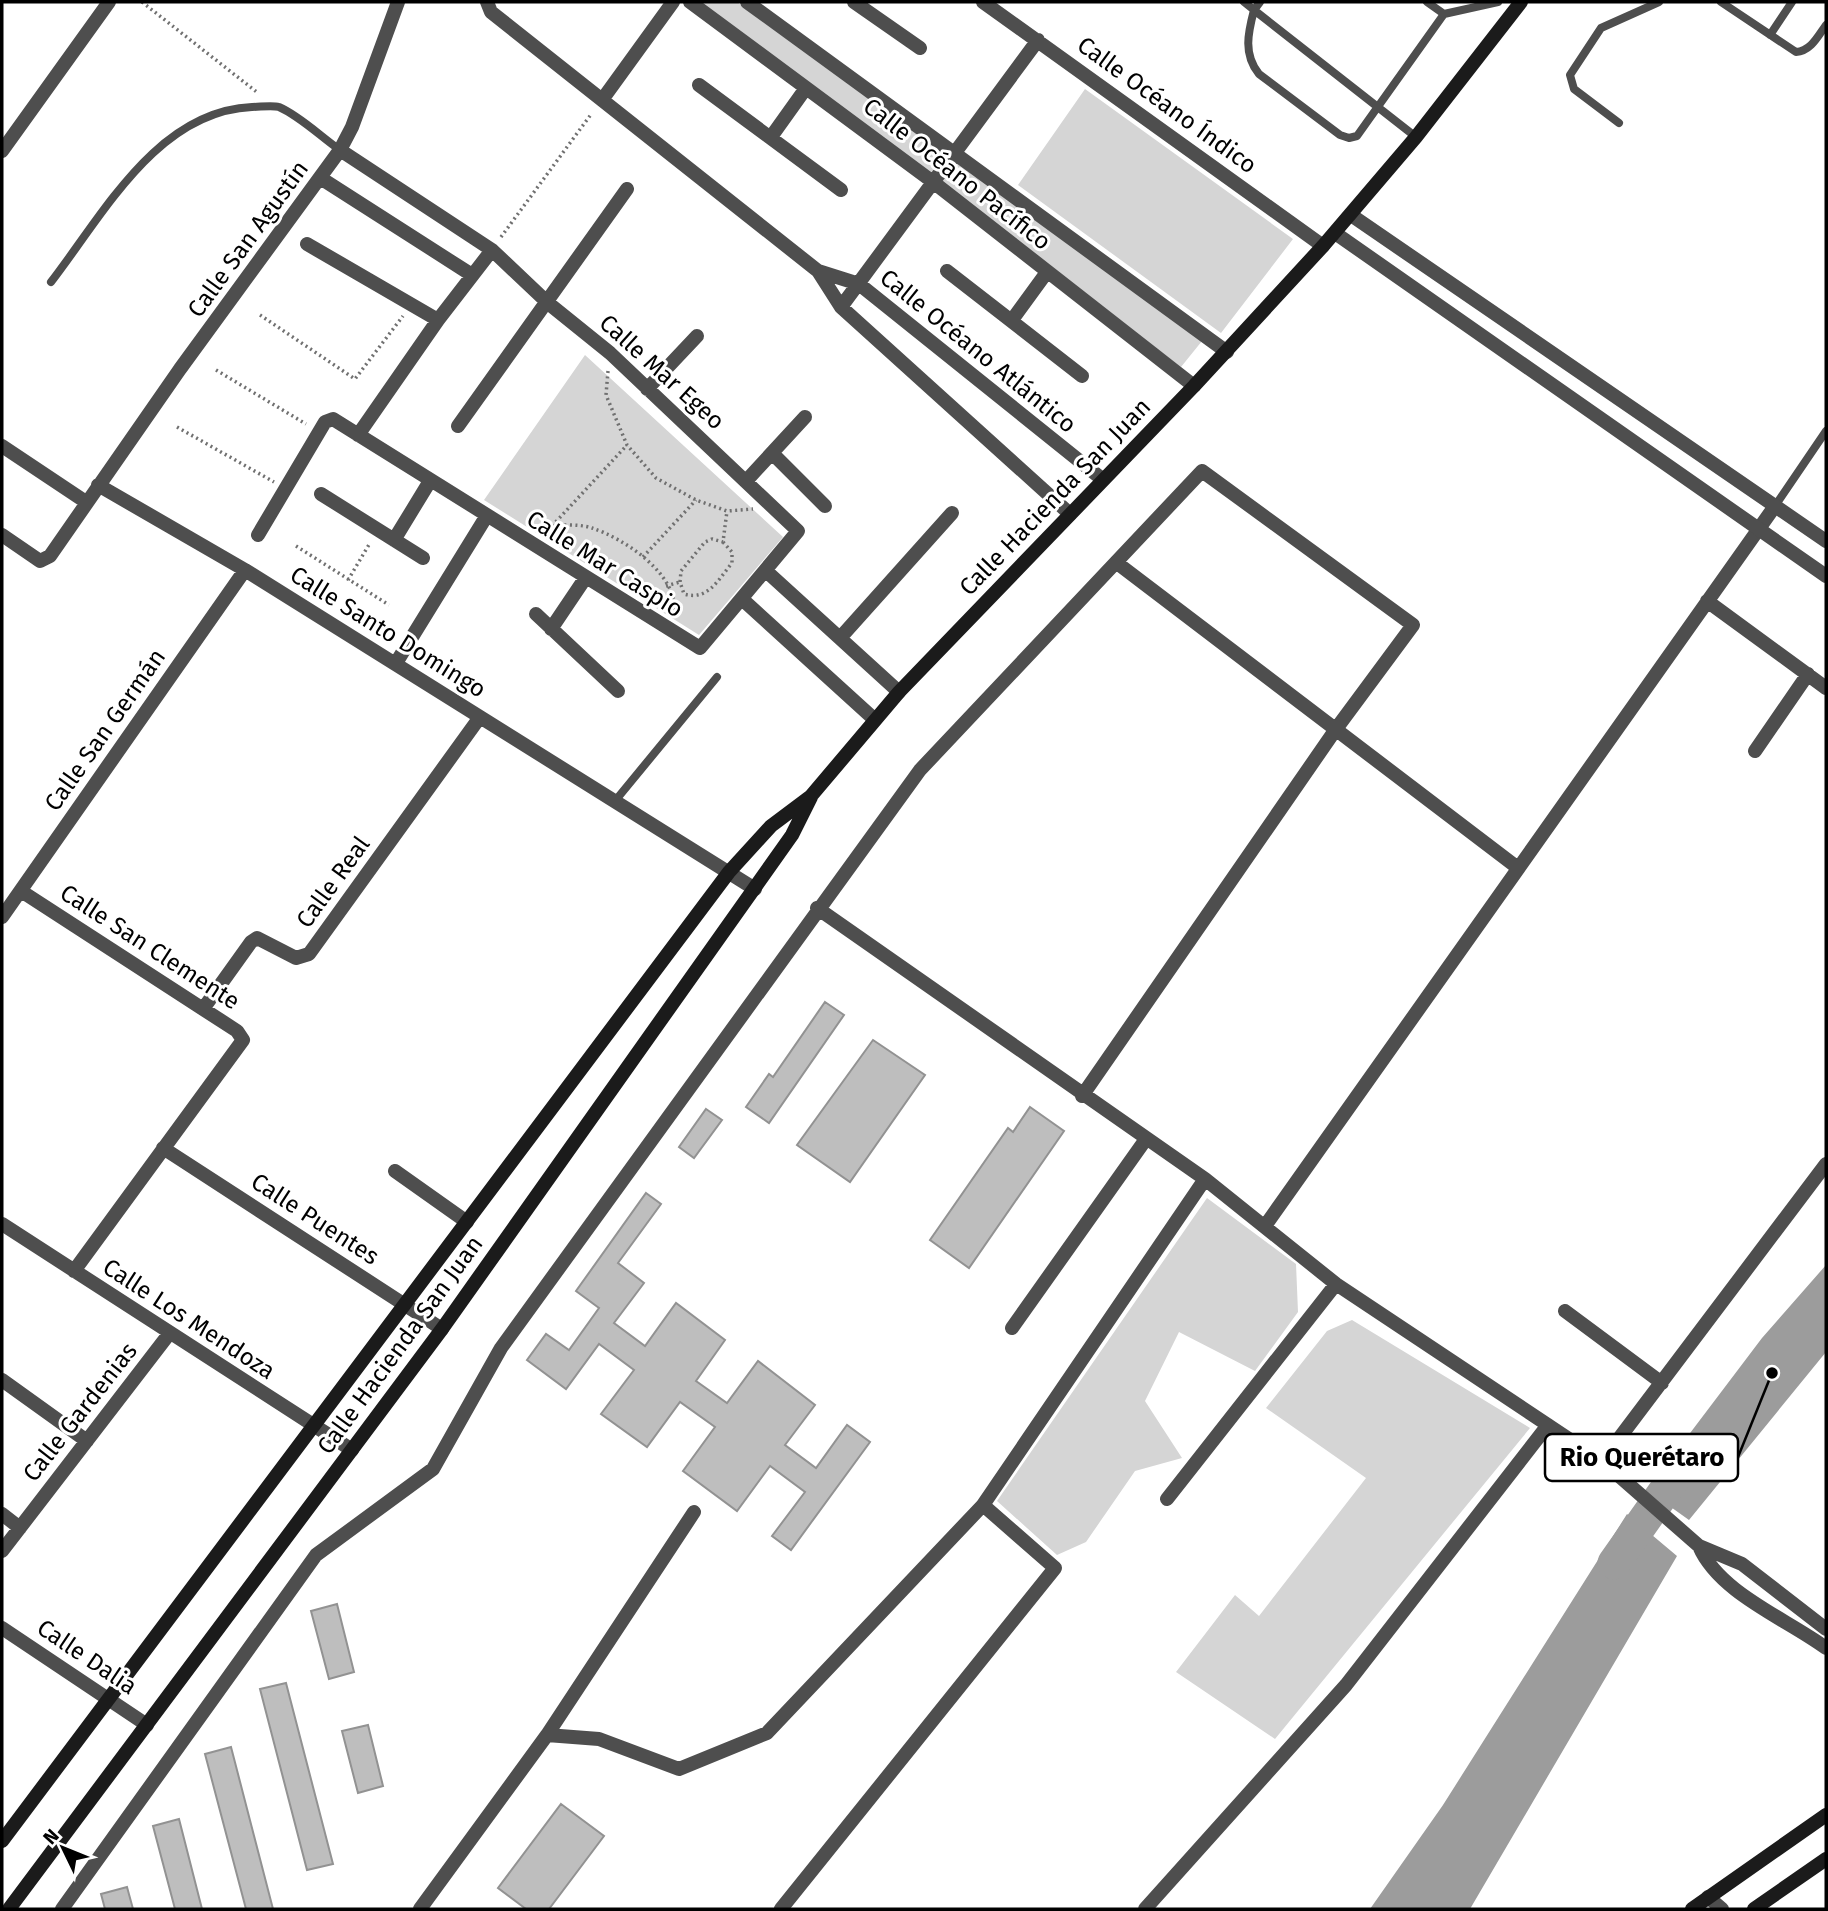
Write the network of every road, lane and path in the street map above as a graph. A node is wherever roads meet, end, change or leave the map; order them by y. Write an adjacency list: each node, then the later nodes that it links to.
1 (109, 2): 33 (street)
2 (142, 2): 27 (path)
3 (398, 2): 32 (street, Calle San Agustín)
4 (487, 2): 26 (street, Calle Océano Atlántico)
5 (673, 2): 26 (street)
6 (690, 2): 25 (street, Calle Océano Pacífico)
7 (747, 2): 34 (street, Calle Océano Pacífico)
8 (984, 2): 22 (street, Calle Océano Índico)
9 (1244, 2): 17 (lane)
10 (1427, 2): 19 (lane)
11 (1498, 2): 19 (lane)
12 (1521, 2): 31 (main road, Calle Hacienda San Juan)
13 (1659, 2): 18 (lane)
14 (1721, 2): 21 (lane)
15 (1792, 2): 21 (lane)
16 (859, 3): 23 (street)
17 (1257, 6): 28 (lane); 28 (lane)
18 (1639, 6): 29 (lane)
19 (1444, 14): 28 (lane)
20 (1826, 25): 21 (lane)
21 (1770, 34)
22 (1038, 40): 34 (street); 42 (street, Calle Océano Índico)
23 (920, 48)
24 (699, 85): 30 (street)
25 (806, 88): 30 (street); 36 (street, Calle Océano Pacífico)
26 (602, 100): 43 (path); 44 (street, Calle Océano Atlántico)
27 (277, 106): 32 (lane); 48 (lane)
28 (1380, 106): 31 (lane)
29 (1619, 123)
30 (771, 137): 38 (street)
31 (1416, 137): 39 (main road, Calle Hacienda San Juan)
32 (340, 150): 35 (street, Calle San Agustín); 43 (street, Calle Mar Egeo)
33 (2, 151)
34 (956, 151): 36 (street); 57 (street, Calle Océano Pacífico)
35 (322, 179): 47 (street); 75 (street, Calle San Agustín)
36 (933, 182): 46 (street, Calle Océano Pacífico); 49 (street)
37 (627, 189): 50 (street)
38 (841, 190)
39 (1351, 215): 40 (main road, Calle Hacienda San Juan); 81 (street)
40 (1335, 233): 42 (main road, Calle Hacienda San Juan); 88 (street)
41 (307, 244): 51 (street)
42 (1323, 246): 57 (main road, Calle Hacienda San Juan)
43 (492, 250): 47 (street); 50 (street, Calle Mar Egeo)
44 (818, 271): 49 (street, Calle Océano Atlántico); 52 (street, Calle Océano Atlántico)
45 (947, 271): 55 (street)
46 (1047, 272): 55 (street); 61 (street, Calle Océano Pacífico)
47 (472, 275): 54 (street)
48 (51, 282)
49 (859, 284): 52 (street); 72 (street, Calle Océano Atlántico)
50 (548, 303): 58 (street, Calle Mar Egeo); 64 (street)
51 (411, 305): 53 (path); 54 (street)
52 (841, 307): 85 (street, Calle Océano Atlántico)
53 (260, 315)
54 (438, 320): 68 (street)
55 (1012, 320): 60 (street)
56 (697, 336): 62 (street)
57 (1227, 352): 61 (main road, Calle Hacienda San Juan)
58 (610, 353): 62 (street, Calle Mar Egeo); 69 (path)
59 (216, 370): 67 (path)
60 (1082, 376)
61 (1194, 386): 72 (main road, Calle Hacienda San Juan)
62 (648, 389): 73 (street, Calle Mar Egeo)
63 (805, 416): 71 (street)
64 (458, 426)
65 (177, 427): 76 (path)
66 (1826, 431): 81 (lane)
67 (319, 433): 68 (street, Calle Mar Caspio); 76 (street)
68 (358, 435): 74 (street, Calle Mar Caspio)
69 (627, 445): 78 (path); 87 (path)
70 (2, 446): 79 (street)
71 (772, 453): 73 (street); 80 (street)
72 (1102, 479): 85 (main road, Calle Hacienda San Juan)
73 (747, 480): 82 (street, Calle Mar Egeo)
74 (430, 481): 86 (street, Calle Mar Caspio); 94 (street)
75 (98, 485): 79 (street); 101 (street, Calle Santo Domingo)
76 (285, 488): 93 (street)
77 (321, 494): 89 (street)
78 (696, 500): 83 (path); 98 (path)
79 (86, 502): 92 (street)
80 (825, 506)
81 (1775, 506): 88 (street); 95 (street)
82 (776, 508): 83 (path); 90 (street, Calle Mar Egeo)
83 (726, 511): 96 (path)
84 (952, 513): 114 (street)
85 (1070, 514): 120 (main road, Calle Hacienda San Juan)
86 (485, 517): 91 (street, Calle Mar Caspio); 115 (street)
87 (551, 527): 91 (path); 98 (path)
88 (1759, 529): 103 (street); 109 (street)
89 (378, 531): 94 (street); 105 (path)
90 (798, 531): 102 (street, Calle Mar Caspio)
91 (514, 533): 104 (street, Calle Mar Caspio)
92 (2, 535)
93 (258, 535)
94 (394, 540): 99 (street)
95 (1826, 541)
96 (723, 542): 106 (path); 106 (path)
97 (296, 547): 105 (path)
98 (643, 557): 107 (path)
99 (423, 558)
100 (1117, 563): 123 (street); 123 (street); 131 (street)
101 (245, 570): 115 (street, Calle Santo Domingo); 130 (street, Calle San Germán)
102 (766, 571): 108 (street, Calle Mar Caspio); 114 (street)
103 (1826, 576)
104 (586, 577): 112 (street); 113 (street, Calle Mar Caspio)
105 (348, 580): 110 (path)
106 (680, 582): 107 (path)
107 (666, 586): 113 (path)
108 (742, 599): 113 (street, Calle Mar Caspio); 122 (street)
109 (1707, 601): 116 (street); 127 (street)
110 (388, 605)
111 (536, 614): 112 (street)
112 (551, 629): 119 (street)
113 (672, 632)
114 (839, 638): 120 (street)
115 (396, 663): 121 (street, Calle Santo Domingo)
116 (1808, 674): 118 (street); 124 (street)
117 (717, 677): 126 (lane)
118 (1826, 688)
119 (618, 691)
120 (899, 692): 122 (main road, Calle Hacienda San Juan)
121 (480, 717): 126 (street, Calle Santo Domingo); 133 (street, Calle Real)
122 (874, 719): 125 (main road, Calle Hacienda San Juan)
123 (1336, 729): 127 (street); 134 (street)
124 (1755, 751)
125 (811, 796): 128 (main road, Calle Hacienda San Juan); 129 (main road, Calle Hacienda San Juan)
126 (615, 800): 128 (street, Calle Santo Domingo)
127 (1518, 868): 142 (street)
128 (729, 872): 129 (street, Calle Santo Domingo); 140 (main road, Calle Hacienda San Juan)
129 (755, 889): 148 (main road, Calle Hacienda San Juan)
130 (21, 891): 132 (street, Calle San Germán); 133 (street, Calle San Clemente)
131 (817, 908): 134 (street); 177 (street)
132 (2, 917)
133 (203, 1009): 136 (street, Calle San Clemente)
134 (1082, 1096): 135 (street)
135 (1146, 1139): 139 (street); 147 (street)
136 (163, 1148): 143 (street); 145 (street, Calle Puentes)
137 (1826, 1164): 151 (street)
138 (395, 1171): 140 (street)
139 (1205, 1180): 142 (street); 158 (street)
140 (467, 1222): 145 (main road, Calle Hacienda San Juan)
141 (2, 1224): 143 (street, Calle Los Mendoza)
142 (1265, 1226): 144 (street)
143 (74, 1271): 149 (street, Calle Los Mendoza)
144 (1336, 1284): 152 (street); 157 (street)
145 (406, 1305): 148 (street, Calle Puentes); 153 (main road, Calle Hacienda San Juan)
146 (1565, 1311): 151 (street)
147 (1012, 1328)
148 (442, 1329): 155 (main road, Calle Hacienda San Juan)
149 (169, 1334): 153 (street, Calle Los Mendoza); 154 (street, Calle Gardenias)
150 (2, 1380): 154 (street)
151 (1662, 1382): 156 (street)
152 (1548, 1425): 156 (street); 180 (street)
153 (314, 1427): 155 (street, Calle Los Mendoza); 169 (main road, Calle Hacienda San Juan)
154 (87, 1441): 161 (street, Calle Gardenias)
155 (352, 1450): 170 (main road, Calle Hacienda San Juan)
156 (1602, 1461): 162 (street)
157 (1167, 1499)
158 (983, 1505): 171 (street); 179 (street)
159 (694, 1512): 171 (street)
160 (2, 1514): 161 (street)
161 (20, 1528): 163 (street, Calle Gardenias)
162 (1699, 1546): 164 (street); 165 (street)
163 (2, 1551)
164 (1720, 1552): 165 (street); 167 (street)
165 (1709, 1565): 168 (street)
166 (2, 1628): 169 (street, Calle Dalia)
167 (1826, 1629)
168 (1826, 1648)
169 (108, 1698): 170 (street, Calle Dalia); 173 (main road, Calle Hacienda San Juan)
170 (147, 1725): 176 (main road, Calle Hacienda San Juan)
171 (547, 1735): 178 (street)
172 (1826, 1815): 175 (main road)
173 (2, 1841)
174 (1826, 1859): 183 (main road)
175 (1708, 1898): 181 (main road); 182 (street)
176 (9, 1909)
177 (62, 1909)
178 (420, 1909)
179 (781, 1909)
180 (1145, 1909)
181 (1692, 1909)
182 (1721, 1909)
183 (1754, 1909)

